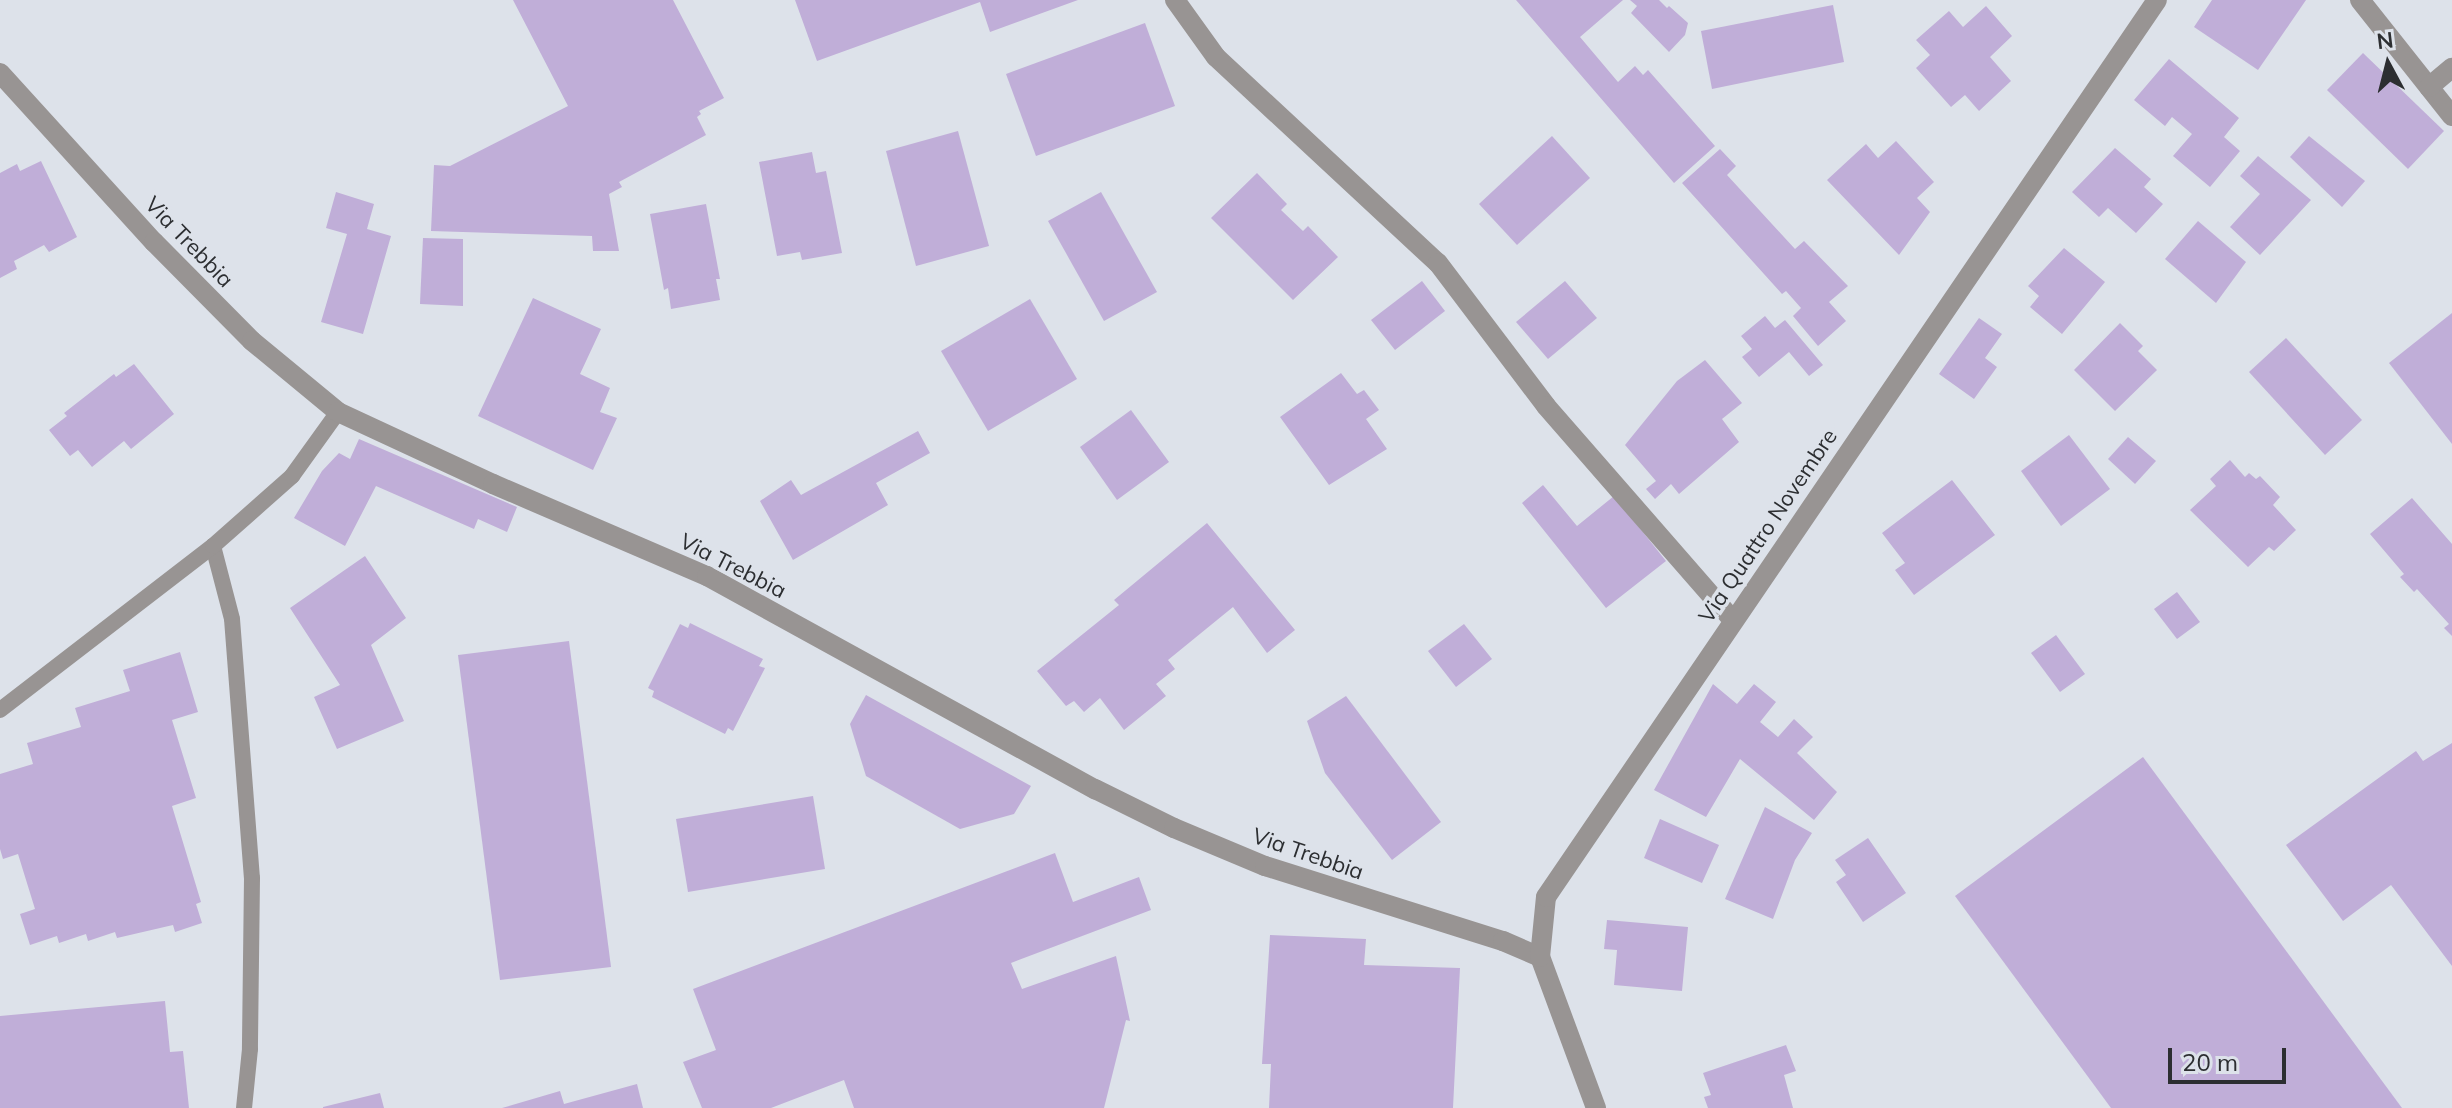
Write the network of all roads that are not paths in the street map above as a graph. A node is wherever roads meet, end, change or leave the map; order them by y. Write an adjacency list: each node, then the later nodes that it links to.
1 (1175, 0): 10 (street)
2 (2157, 0): 10 (street, Via Quattro Novembre)
3 (2360, 0): 6 (street)
4 (2452, 68): 6 (street)
5 (0, 73): 8 (street, Via Trebbia)
6 (2429, 87): 7 (street)
7 (2452, 116)
8 (338, 412): 9 (lane); 12 (street, Via Trebbia)
9 (213, 546): 11 (lane); 13 (lane)
10 (1733, 620): 12 (street, Via Quattro Novembre)
11 (0, 710)
12 (1540, 957): 14 (street, Via Quattro Novembre)
13 (244, 1108)
14 (1596, 1108)

